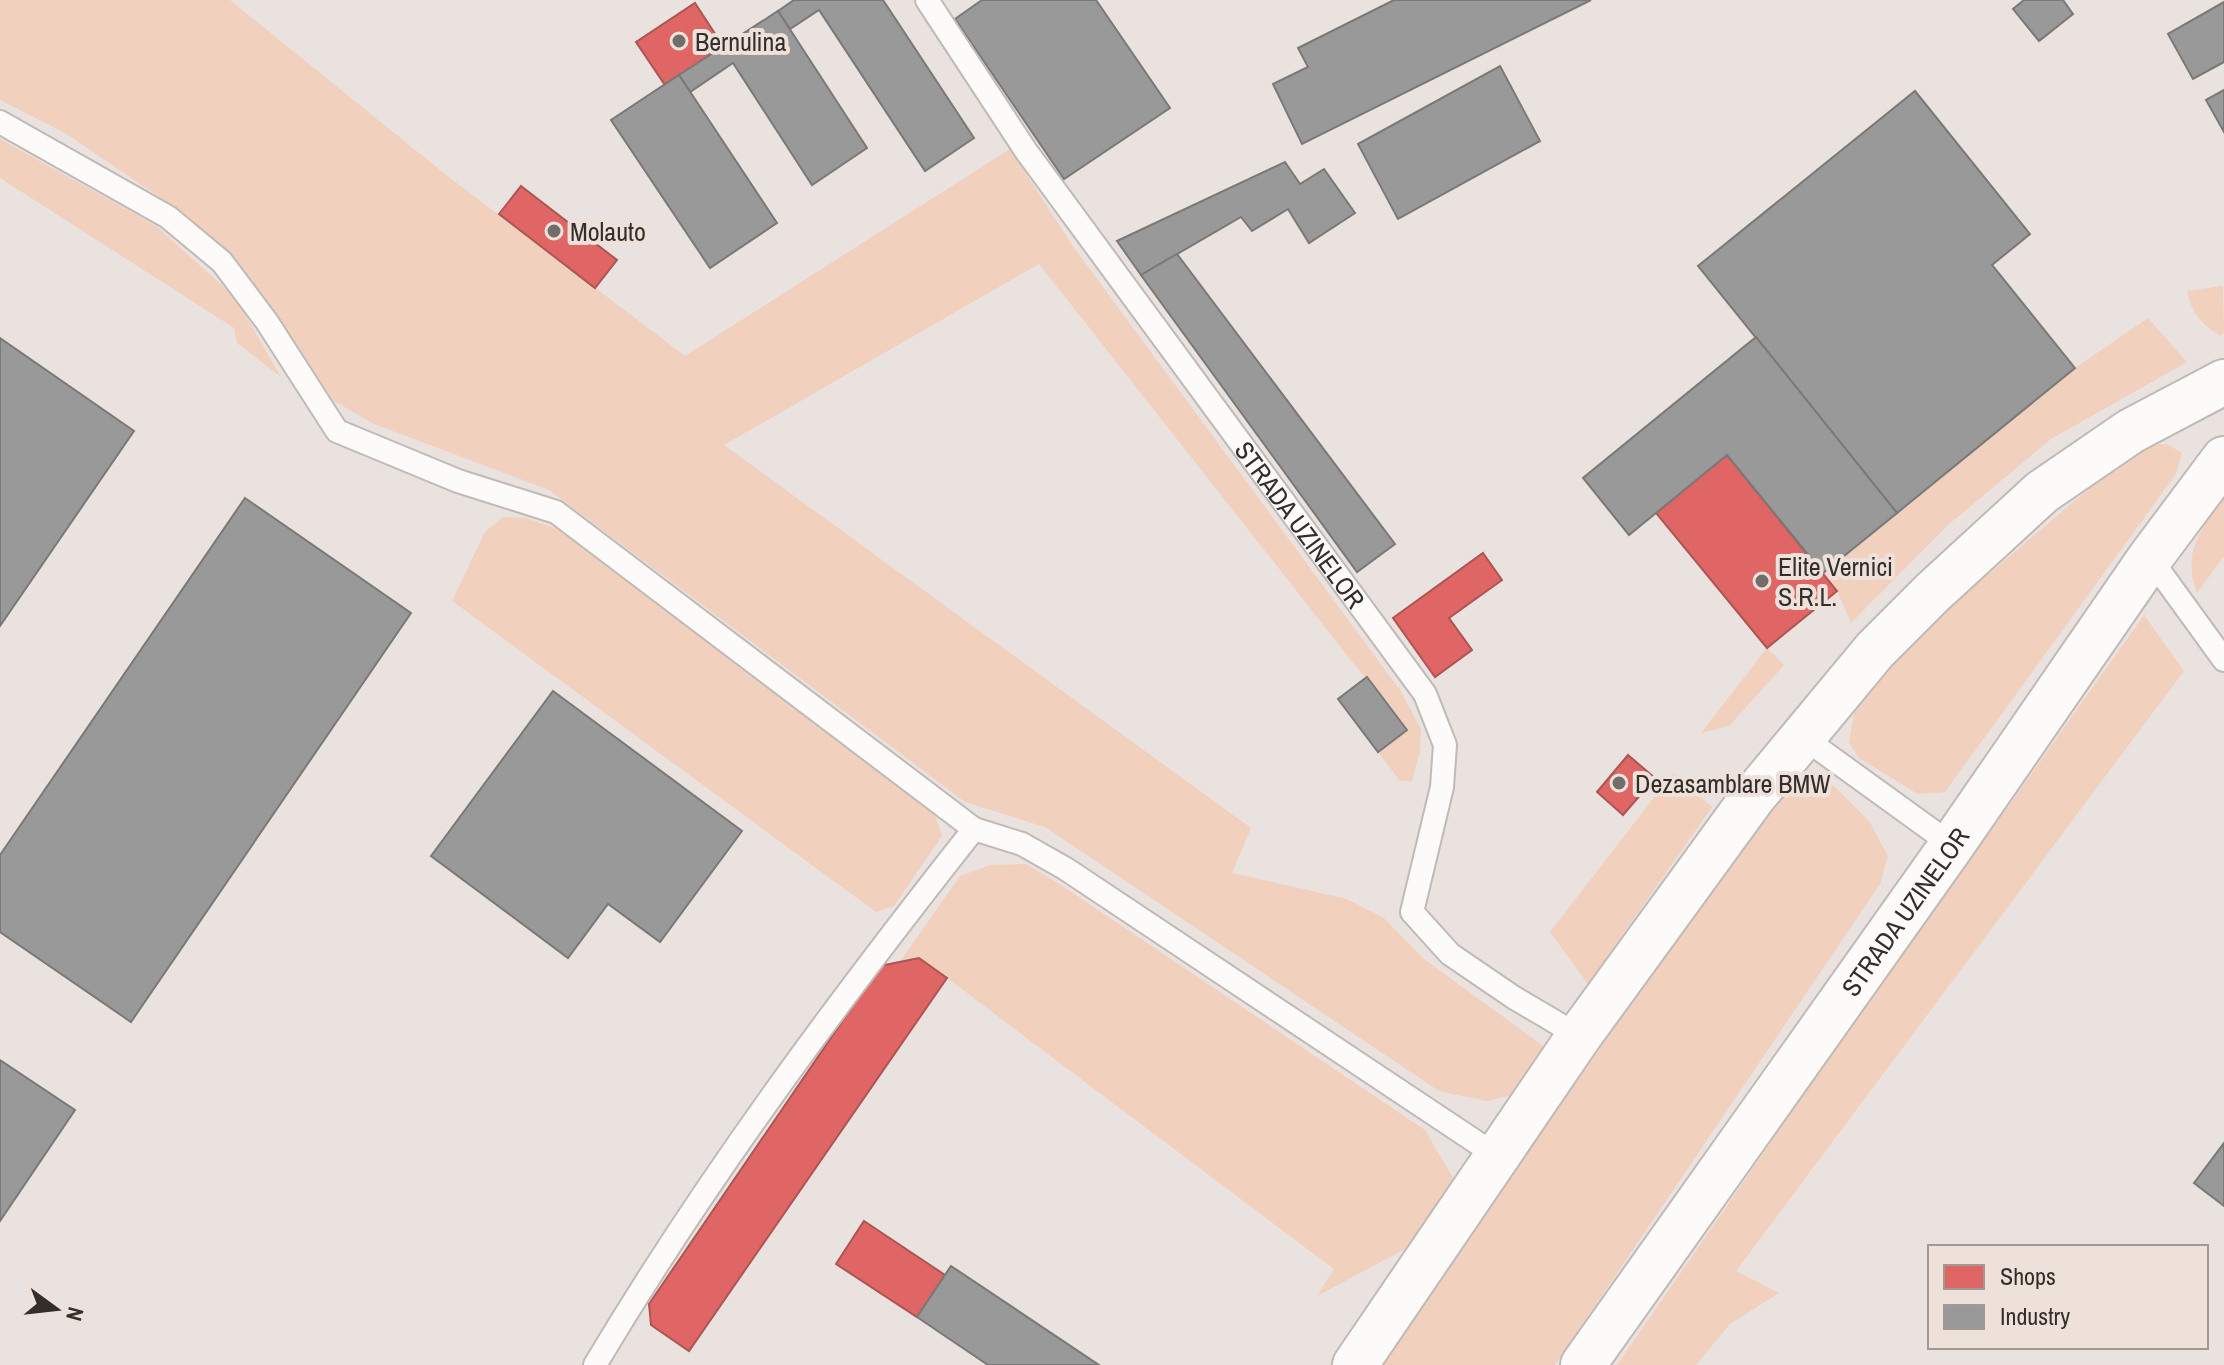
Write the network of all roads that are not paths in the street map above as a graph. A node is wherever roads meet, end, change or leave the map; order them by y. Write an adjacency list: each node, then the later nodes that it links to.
1 (927, 0): 10 (lane, STRADA UZINELOR)
2 (0, 122): 8 (lane)
3 (2224, 382): 7 (street)
4 (2224, 459): 5 (street, STRADA UZINELOR)
5 (2150, 558): 6 (lane); 9 (street, STRADA UZINELOR)
6 (2224, 660)
7 (1804, 738): 9 (lane); 10 (street)
8 (974, 829): 11 (lane); 12 (lane)
9 (1952, 845): 14 (street, STRADA UZINELOR)
10 (1579, 1036): 11 (street)
11 (1497, 1156): 13 (street)
12 (595, 1365)
13 (1355, 1365)
14 (1583, 1365)

